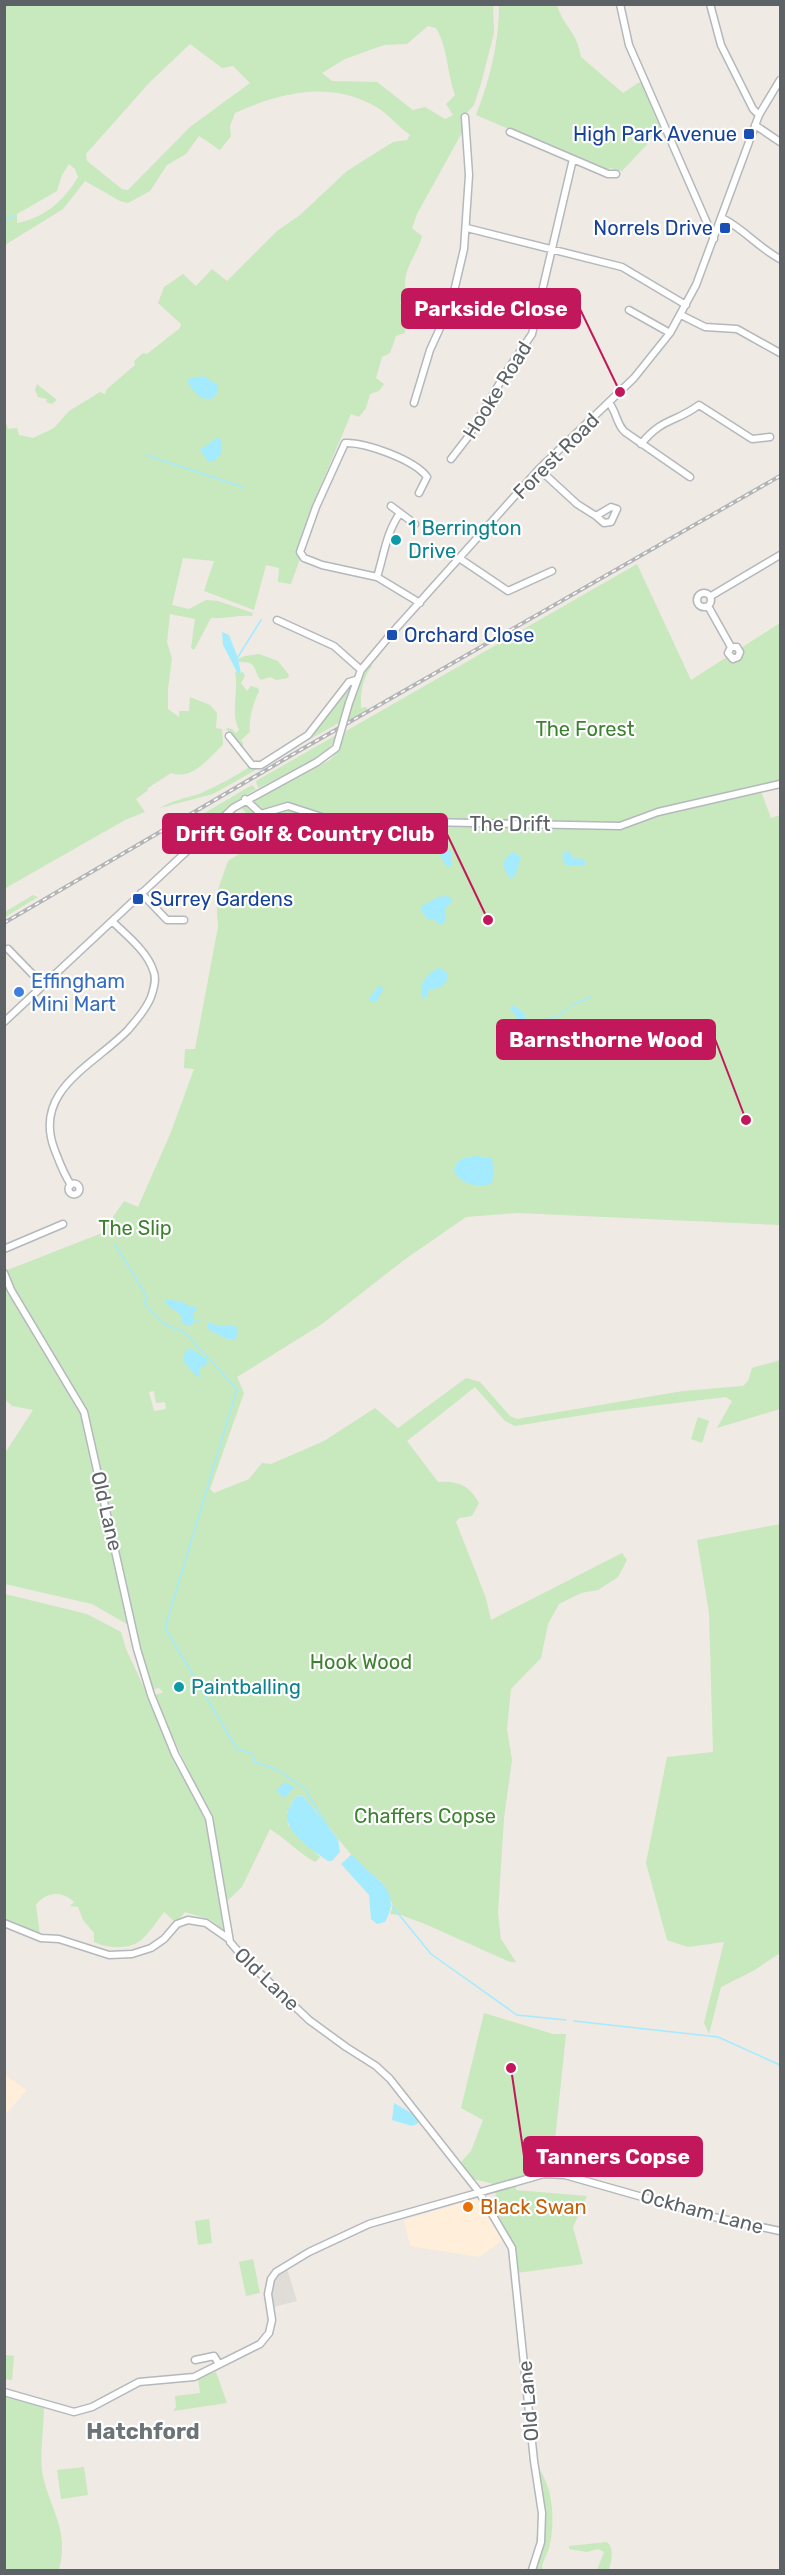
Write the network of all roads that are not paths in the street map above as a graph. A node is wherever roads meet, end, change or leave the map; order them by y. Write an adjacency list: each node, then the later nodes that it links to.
1 (620, 4): 13 (street)
2 (710, 4): 4 (street)
3 (780, 80): 4 (street, Forest Road)
4 (759, 115): 6 (street, Forest Road)
5 (465, 117): 12 (street)
6 (755, 125): 8 (street); 11 (street, Forest Road)
7 (510, 132): 9 (street)
8 (780, 142)
9 (573, 159): 10 (street); 14 (street, Hooke Road)
10 (616, 174)
11 (722, 218): 13 (street, Forest Road); 15 (street)
12 (467, 228): 14 (street); 21 (street)
13 (714, 239): 16 (street, Forest Road)
14 (552, 249): 16 (street); 25 (street, Hooke Road)
15 (780, 259)
16 (686, 305): 18 (street, Forest Road)
17 (629, 310): 19 (street)
18 (681, 315): 19 (street, Forest Road); 20 (street)
19 (670, 333): 22 (street, Forest Road)
20 (780, 353)
21 (414, 403)
22 (609, 403): 24 (street); 26 (street, Forest Road)
23 (770, 437): 24 (street)
24 (641, 444): 27 (street)
25 (452, 459)
26 (539, 469): 31 (street); 34 (street, Forest Road)
27 (690, 477)
28 (419, 492): 36 (street)
29 (391, 506): 30 (street)
30 (400, 513): 32 (street); 36 (street)
31 (596, 516)
32 (415, 524)
33 (780, 555): 37 (street)
34 (459, 558): 35 (street); 38 (street, Forest Road)
35 (552, 571)
36 (377, 578): 38 (street)
37 (711, 596): 39 (street); 39 (street)
38 (420, 603): 42 (street, Forest Road)
39 (708, 606): 41 (street)
40 (277, 620): 42 (street)
41 (731, 647)
42 (361, 670): 43 (street, Forest Road)
43 (356, 680): 44 (street); 46 (street, Forest Road, bridge)
44 (230, 736)
45 (780, 784): 46 (street, The Drift)
46 (245, 799): 47 (street, Forest Road)
47 (141, 893): 48 (street); 49 (street, Forest Road)
48 (184, 920)
49 (112, 921): 51 (street, Forest Road); 53 (street)
50 (8, 949): 51 (street)
51 (43, 985): 52 (street, Forest Road)
52 (4, 1022)
53 (71, 1185)
54 (63, 1224): 55 (street)
55 (4, 1249)
56 (4, 1274): 58 (street, Old Lane)
57 (4, 1923): 58 (street)
58 (229, 1939): 59 (street, Old Lane)
59 (479, 2192): 60 (street, Ockham Lane); 62 (street, Ockham Lane); 64 (street, Old Lane)
60 (780, 2231)
61 (195, 2360): 62 (street)
62 (219, 2364): 63 (street, Ockham Lane)
63 (4, 2392)
64 (532, 2571)

